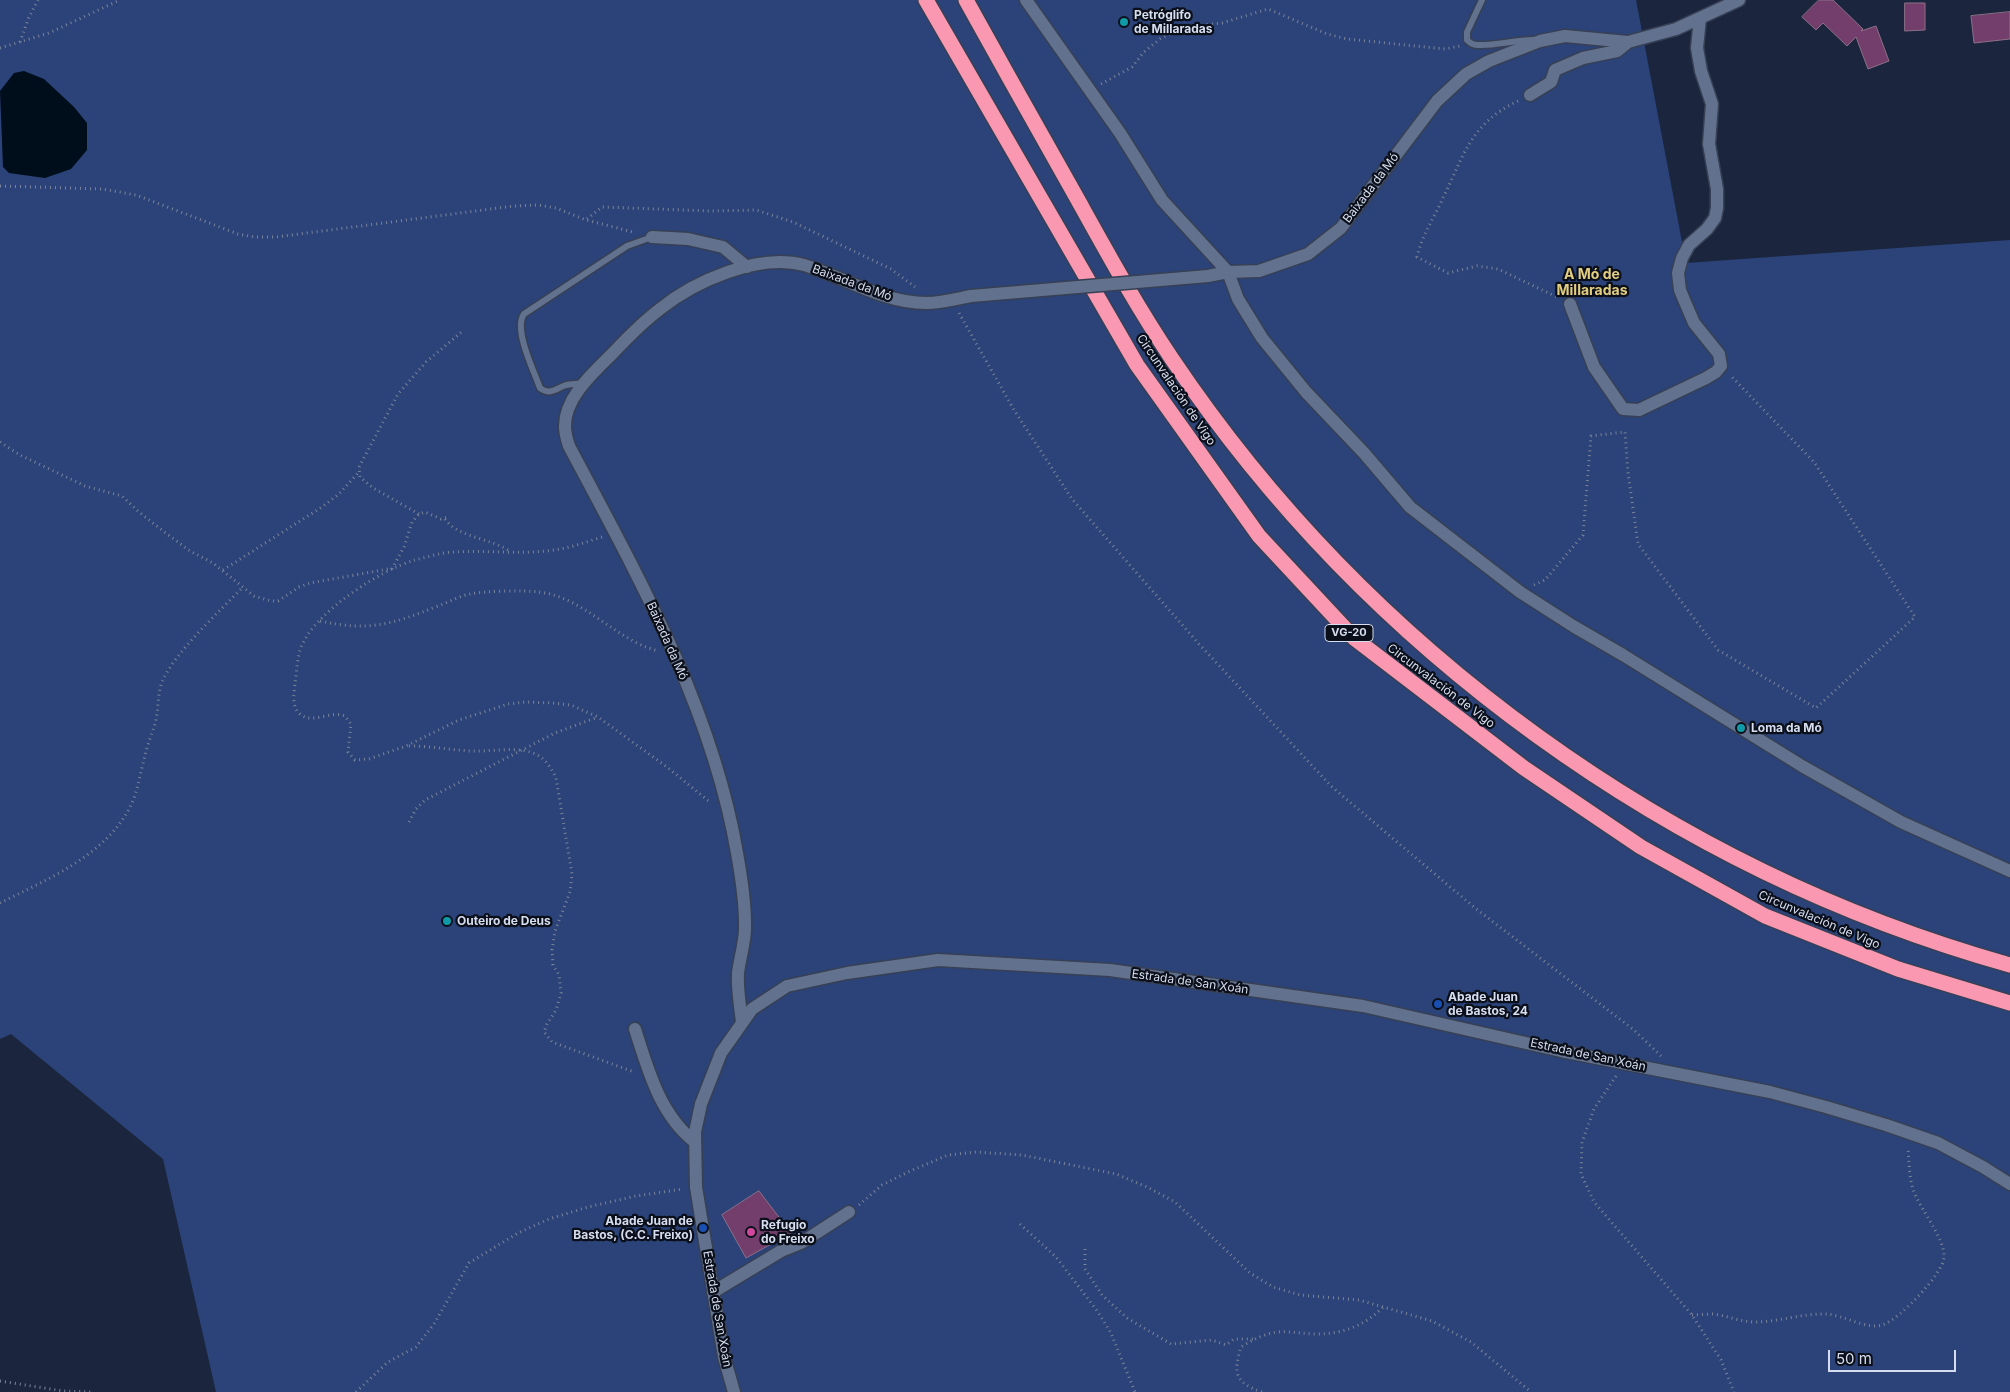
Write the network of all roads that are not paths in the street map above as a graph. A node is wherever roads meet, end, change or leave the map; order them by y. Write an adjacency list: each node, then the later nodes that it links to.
1 (926, 0): 17 (highway, Circunvalación de Vigo / VG-20)
2 (966, 0): 16 (highway, Circunvalación de Vigo)
3 (1026, 0): 12 (street)
4 (1482, 0): 7 (lane)
5 (1738, 0): 6 (street, Baixada da Mó)
6 (1700, 18): 8 (street, Baixada da Mó); 13 (street)
7 (1540, 40): 8 (street, Baixada da Mó); 12 (street, Baixada da Mó)
8 (1628, 42): 9 (street)
9 (1530, 95)
10 (652, 238): 11 (street); 14 (lane)
11 (747, 267): 12 (street, Baixada da Mó, bridge); 14 (street, Baixada da Mó)
12 (1228, 272): 15 (street)
13 (1570, 304)
14 (585, 383): 18 (street, Baixada da Mó)
15 (2010, 872)
16 (2010, 965)
17 (2010, 1003)
18 (742, 1022): 20 (street, Estrada de San Xoán); 21 (street, Estrada de San Xoán)
19 (635, 1029): 20 (street)
20 (695, 1142): 23 (street, Estrada de San Xoán)
21 (2010, 1184)
22 (849, 1212): 23 (street)
23 (713, 1292): 24 (street, Estrada de San Xoán)
24 (734, 1392)

